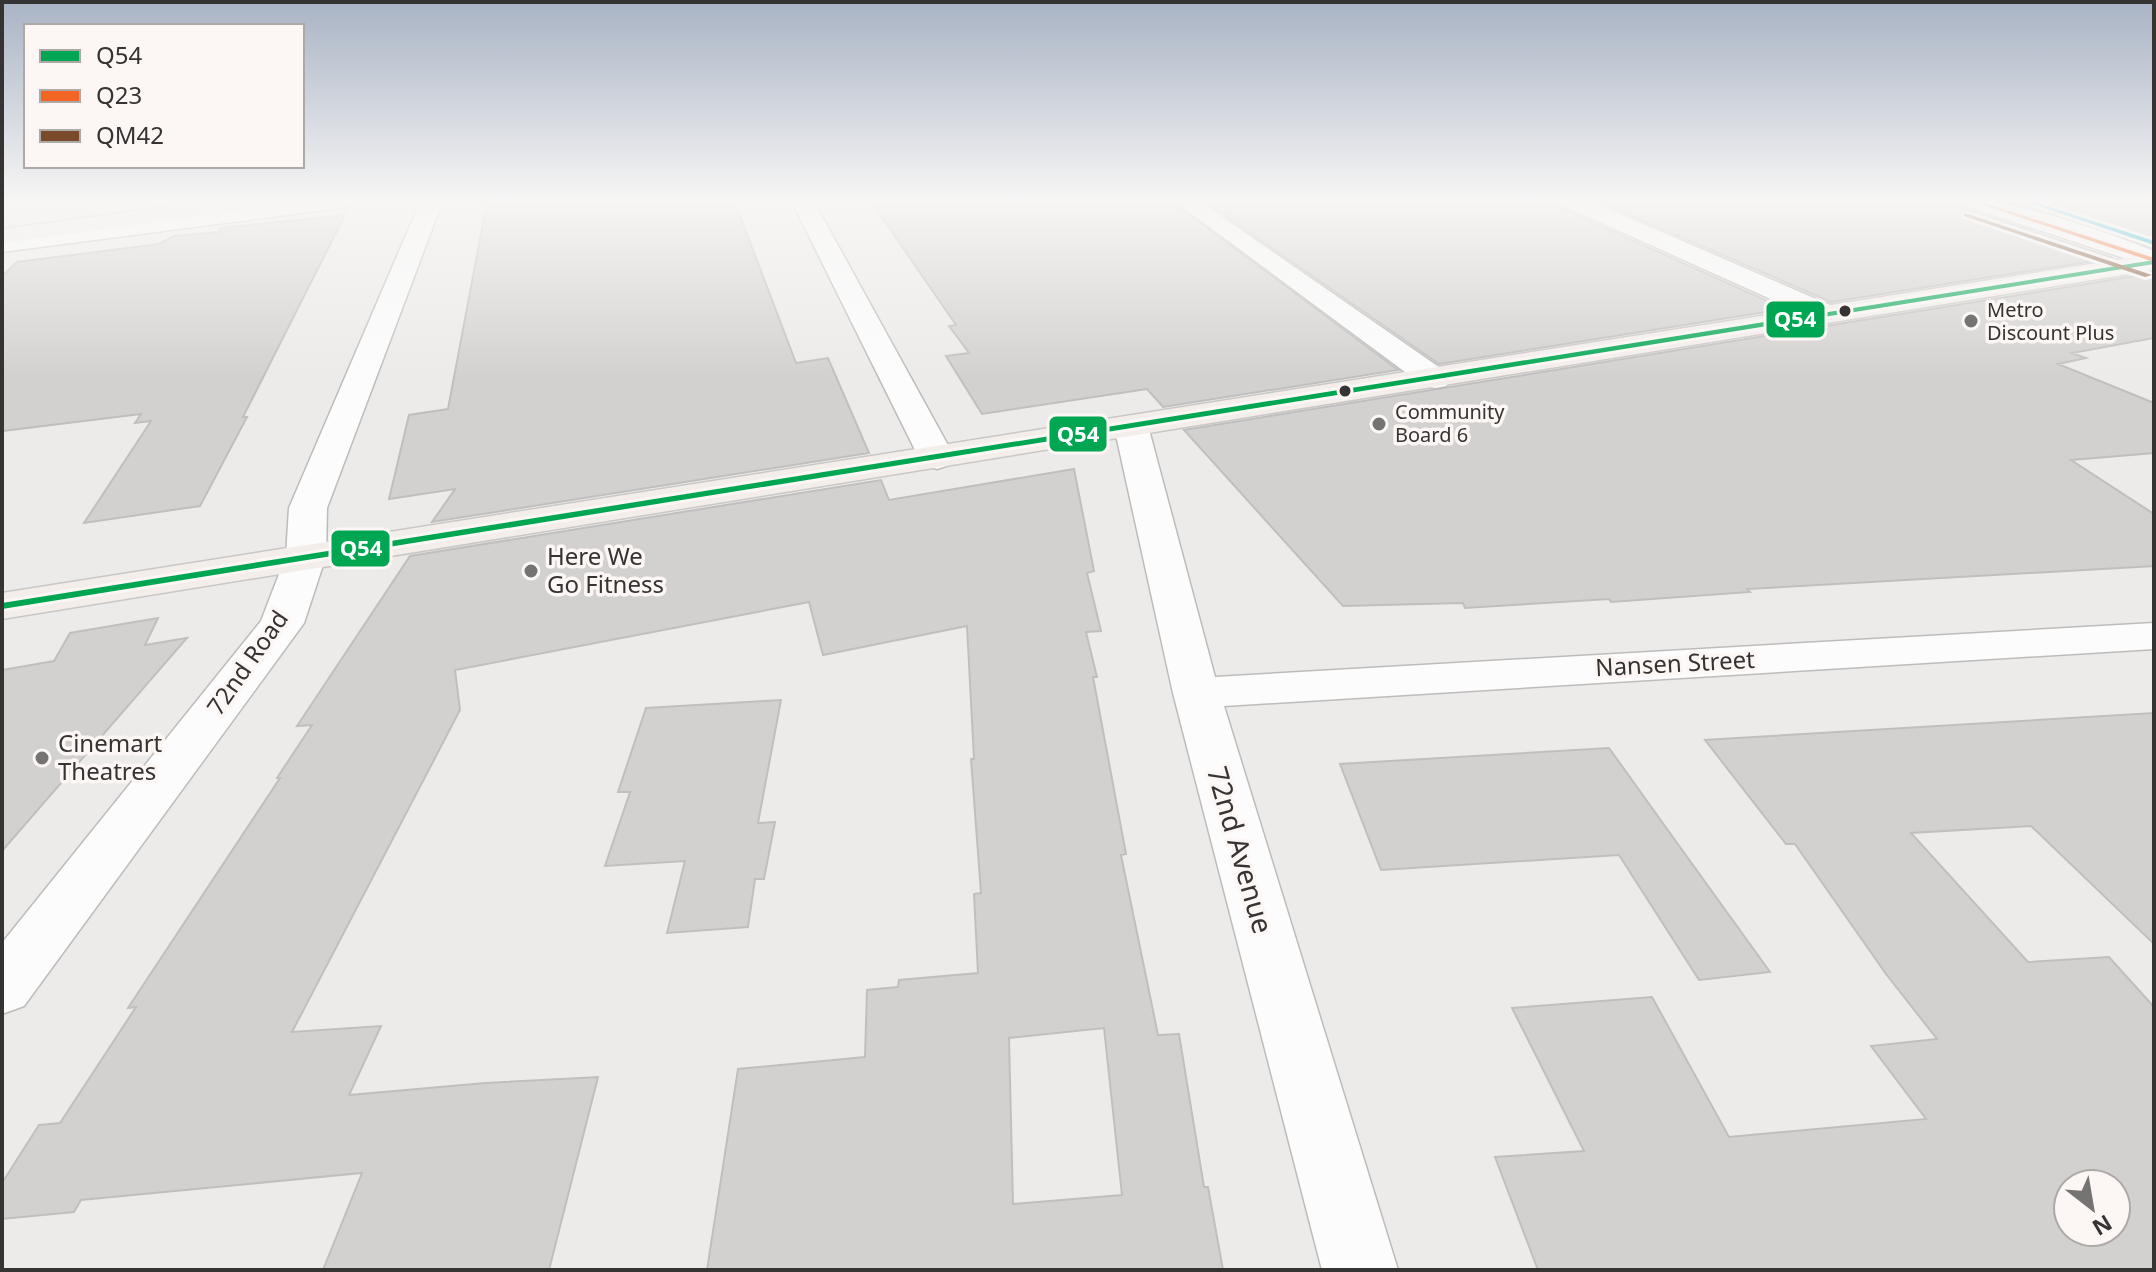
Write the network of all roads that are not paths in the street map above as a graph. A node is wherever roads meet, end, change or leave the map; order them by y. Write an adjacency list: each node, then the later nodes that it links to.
1 (408, 259): 10 (street, 72nd Road)
2 (833, 259): 9 (street)
3 (1267, 259): 7 (street)
4 (1704, 259): 6 (street)
5 (2154, 261): 6 (main road)
6 (1827, 314): 7 (main road)
7 (1435, 379): 8 (main road)
8 (1131, 426): 9 (main road); 13 (street, 72nd Avenue)
9 (937, 458): 10 (main road)
10 (306, 556): 11 (main road); 14 (street, 72nd Road)
11 (2, 606)
12 (2154, 636): 13 (street, Nansen Street)
13 (1196, 693): 15 (street, 72nd Avenue)
14 (2, 988)
15 (1360, 1270)

